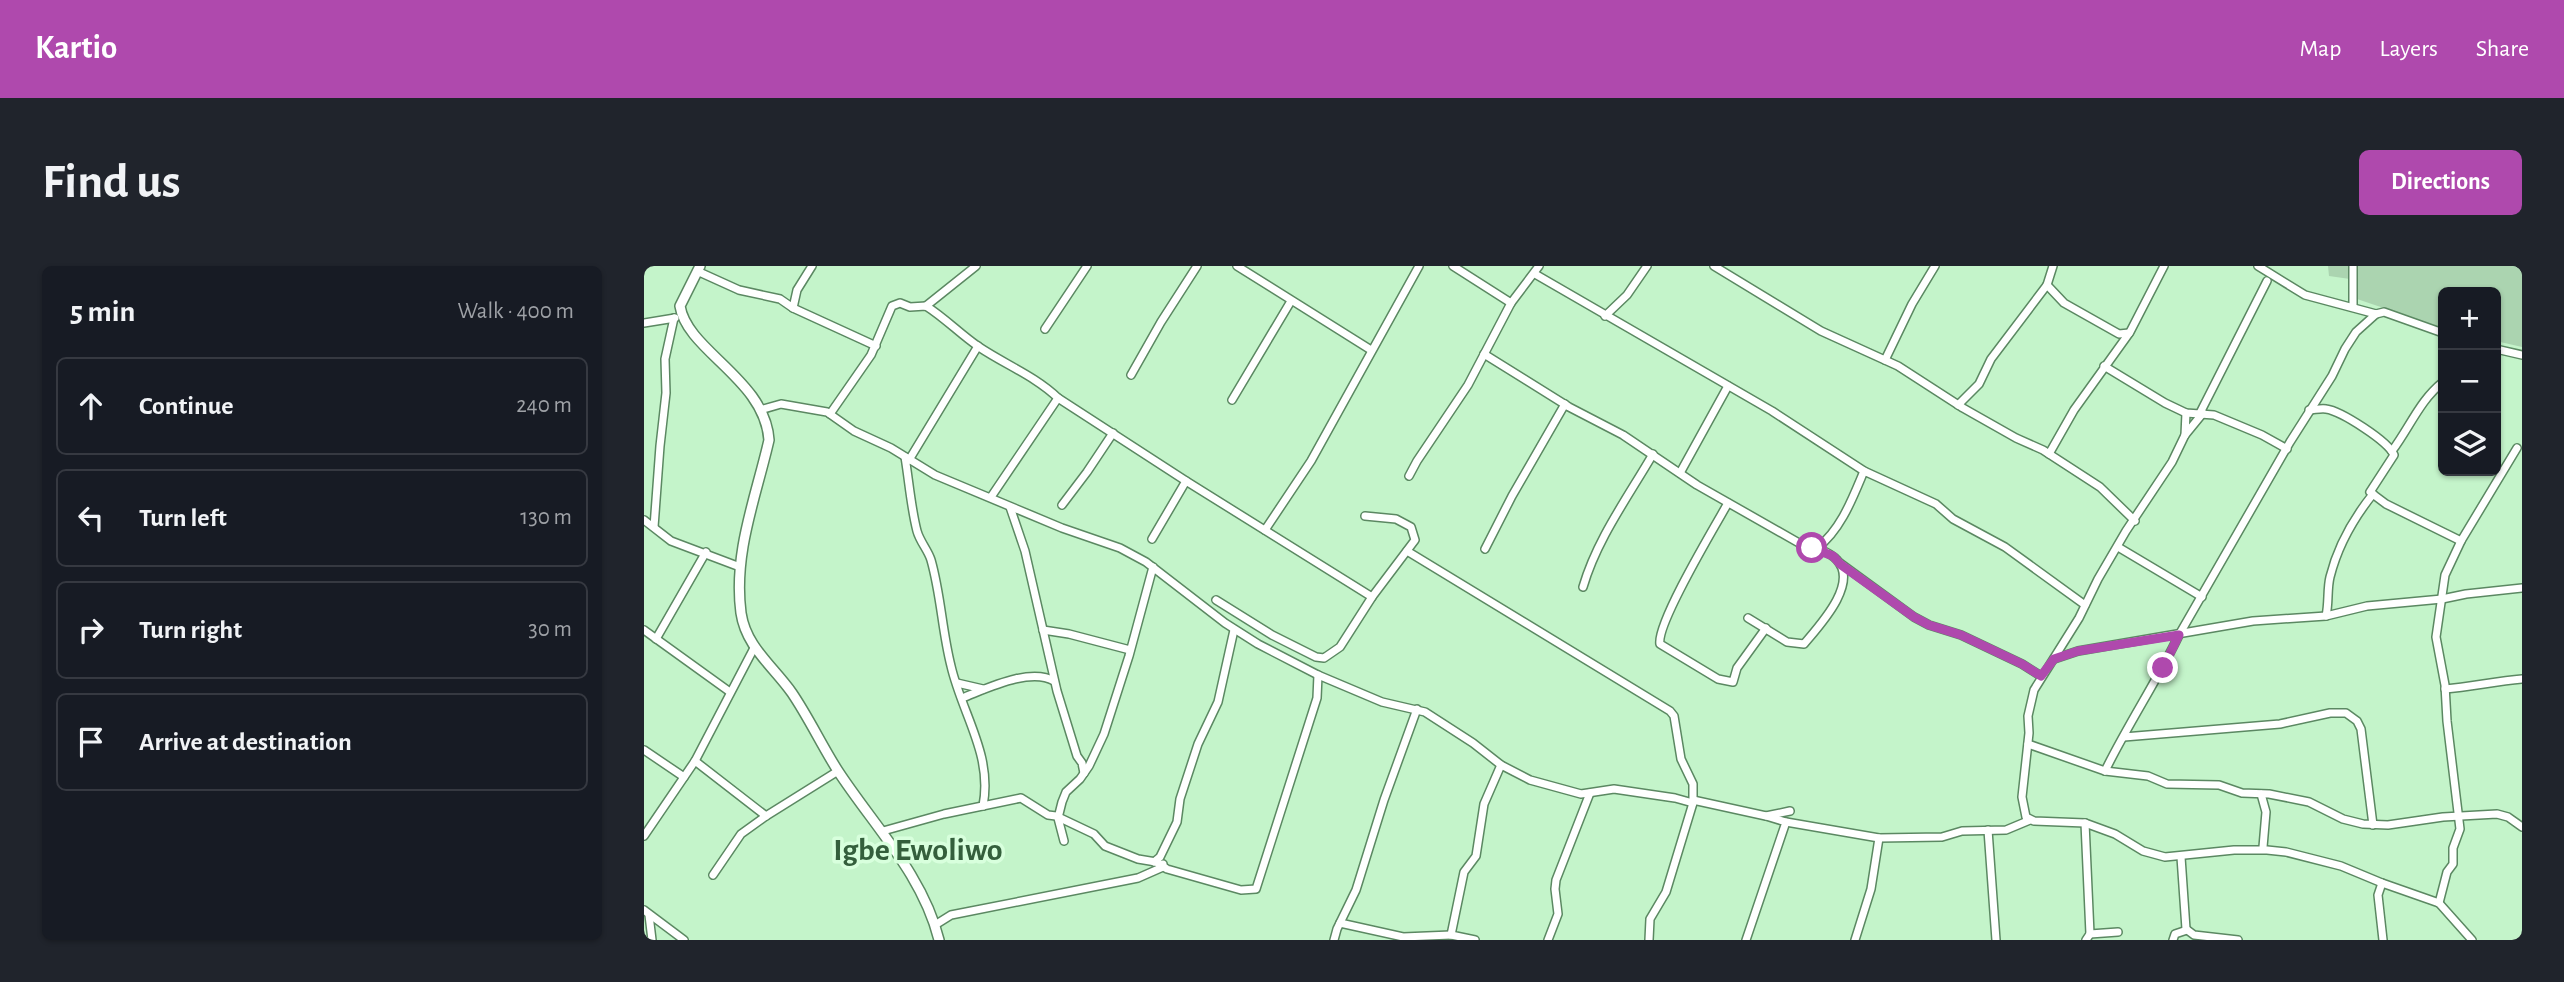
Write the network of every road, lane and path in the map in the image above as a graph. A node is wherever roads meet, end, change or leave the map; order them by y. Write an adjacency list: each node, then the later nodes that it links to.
1 (812, 266): 21 (street)
2 (976, 266): 25 (street)
3 (1087, 266): 32 (street)
4 (1197, 266): 45 (street)
5 (1237, 266): 23 (street)
6 (1419, 266): 39 (street)
7 (1453, 266): 24 (street)
8 (1539, 266): 17 (street)
9 (1647, 266): 30 (street)
10 (1714, 266): 43 (street)
11 (1936, 266): 43 (street)
12 (2053, 266): 20 (street)
13 (2164, 266): 34 (street)
14 (2353, 266): 26 (street)
15 (2260, 267): 18 (street); 19 (street)
16 (698, 268): 22 (street); 29 (street)
17 (1535, 274): 24 (street); 30 (street)
18 (2278, 279): 19 (street); 26 (street)
19 (2267, 281): 57 (street)
20 (2048, 285): 35 (street); 52 (street)
21 (796, 294): 22 (street); 27 (street)
22 (780, 299): 27 (street)
23 (1291, 301): 39 (street); 50 (street)
24 (1511, 303): 41 (street)
25 (926, 306): 37 (street); 38 (street)
26 (2353, 307): 28 (street)
27 (793, 308): 37 (street)
28 (2378, 313): 33 (street); 48 (street)
29 (678, 316): 31 (street); 54 (street); 79 (street)
30 (1605, 316): 46 (street)
31 (644, 323)
32 (1045, 329)
33 (2438, 331)
34 (2129, 333): 35 (street); 36 (street)
35 (2119, 334): 36 (street)
36 (2120, 345): 44 (street)
37 (876, 346): 58 (street)
38 (978, 346): 49 (street); 66 (street)
39 (1371, 350): 80 (street)
40 (2500, 350): 42 (street)
41 (1484, 354): 51 (street); 69 (street)
42 (2522, 355)
43 (1885, 360): 52 (street)
44 (2104, 366): 56 (street); 65 (street)
45 (1131, 375)
46 (1728, 386): 67 (street); 68 (street)
47 (2438, 386): 63 (street)
48 (2320, 394): 53 (street); 55 (street)
49 (1059, 398): 59 (street); 72 (street)
50 (1232, 400)
51 (1565, 404): 64 (street); 85 (street)
52 (1958, 405): 65 (street)
53 (2327, 409): 55 (street); 63 (street)
54 (760, 410): 58 (street); 89 (street)
55 (2309, 410): 62 (street)
56 (2186, 413): 57 (street); 60 (street)
57 (2201, 413): 60 (street); 62 (street)
58 (830, 414): 66 (street)
59 (1113, 433): 70 (street); 74 (street)
60 (2185, 435): 78 (street)
61 (2520, 446): 82 (street)
62 (2287, 449): 94 (street)
63 (2392, 451): 71 (street)
64 (1653, 453): 68 (street); 91 (street)
65 (2049, 454): 78 (street)
66 (907, 458): 72 (street); 113 (street)
67 (1864, 471): 84 (street); 97 (street)
68 (1680, 473): 73 (street)
69 (1409, 476)
70 (1186, 481): 80 (street); 81 (street)
71 (2373, 494): 82 (street); 98 (street)
72 (990, 497): 75 (street)
73 (1728, 503): 84 (street); 100 (street)
74 (1062, 505)
75 (1010, 507): 90 (street); 102 (street)
76 (1365, 516): 86 (street)
77 (644, 520): 79 (street)
78 (2135, 521): 83 (street)
79 (654, 527): 87 (street)
80 (1265, 530): 93 (street)
81 (1152, 539)
82 (2461, 541): 95 (street)
83 (2118, 547): 94 (street); 97 (street)
84 (1818, 548): 88 (street)
85 (1485, 550)
86 (1407, 551): 93 (street); 130 (street)
87 (706, 552): 89 (street); 105 (street)
88 (1840, 564): 100 (street); 110 (street)
89 (740, 567): 106 (street)
90 (1153, 567): 103 (street); 107 (street)
91 (1583, 587)
92 (2522, 588): 95 (street)
93 (1372, 597): 96 (street)
94 (2202, 597): 104 (street)
95 (2442, 599): 98 (street); 115 (street)
96 (1216, 600)
97 (2085, 605): 108 (street)
98 (2326, 616): 104 (street)
99 (1748, 618): 100 (street)
100 (1766, 628)
101 (644, 630): 105 (street)
102 (1043, 630): 107 (street); 111 (street)
103 (1234, 630): 109 (street); 149 (street)
104 (2179, 635): 108 (street); 119 (street)
105 (656, 639): 116 (street)
106 (754, 648): 116 (street); 125 (street)
107 (1130, 650): 123 (street)
108 (2054, 659): 110 (street)
109 (1318, 675): 118 (street); 150 (street)
110 (2041, 676): 120 (street)
111 (1052, 677): 114 (street); 123 (street)
112 (2522, 678): 115 (street)
113 (957, 683): 114 (street); 117 (street)
114 (984, 689): 117 (street)
115 (2445, 689): 134 (street)
116 (730, 692): 122 (street)
117 (962, 698): 131 (street)
118 (1417, 709): 124 (street); 155 (street)
119 (2124, 737): 126 (street); 140 (street)
120 (2028, 744): 126 (street); 137 (street)
121 (644, 750): 127 (street)
122 (695, 761): 127 (street); 133 (street)
123 (1087, 763): 136 (street)
124 (1500, 765): 129 (street); 159 (street)
125 (838, 771): 133 (street); 143 (street)
126 (2105, 771): 128 (street)
127 (684, 777): 144 (street)
128 (2261, 794): 140 (street); 147 (street)
129 (1586, 796): 130 (street); 166 (street)
130 (1693, 802): 135 (street); 167 (street)
131 (983, 806): 136 (street); 143 (street)
132 (1790, 811): 135 (street)
133 (766, 816): 151 (street)
134 (2458, 816): 140 (street); 141 (street); 153 (street)
135 (1766, 817): 138 (street)
136 (1058, 818): 146 (street); 149 (street)
137 (2030, 820): 139 (street); 142 (street)
138 (1786, 822): 145 (street); 168 (street)
139 (2085, 823): 148 (street); 160 (street)
140 (2373, 825)
141 (2522, 827)
142 (1988, 830): 145 (street); 170 (street)
143 (883, 831): 156 (street)
144 (644, 836)
145 (1879, 838): 169 (street)
146 (1064, 841)
147 (2263, 847)
148 (2180, 857): 152 (street); 157 (street)
149 (1157, 859): 150 (street)
150 (1163, 867): 156 (street)
151 (713, 875)
152 (2382, 883): 153 (street); 173 (street)
153 (2439, 903): 174 (street)
154 (647, 912): 161 (street); 162 (street)
155 (1340, 923): 159 (street); 164 (street)
156 (936, 925): 163 (street)
157 (2187, 930): 171 (street); 172 (street)
158 (2118, 932): 160 (street)
159 (1451, 935): 165 (street)
160 (2088, 937)
161 (652, 940)
162 (684, 940)
163 (939, 940)
164 (1334, 940)
165 (1475, 940)
166 (1548, 940)
167 (1649, 940)
168 (1746, 940)
169 (1855, 940)
170 (1996, 940)
171 (2173, 940)
172 (2238, 940)
173 (2383, 940)
174 (2472, 940)

